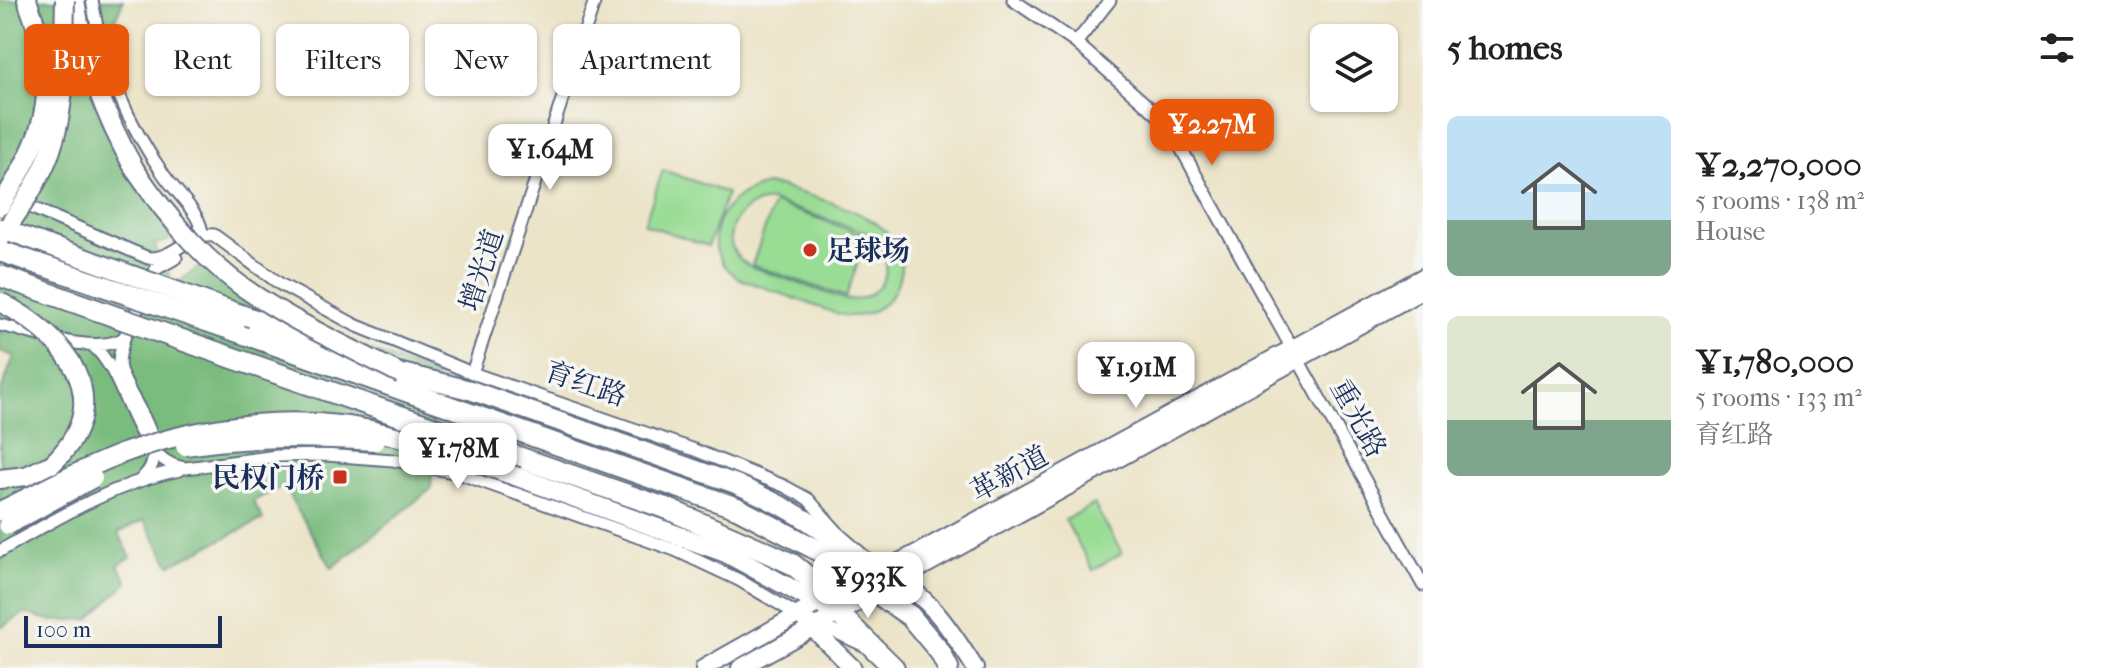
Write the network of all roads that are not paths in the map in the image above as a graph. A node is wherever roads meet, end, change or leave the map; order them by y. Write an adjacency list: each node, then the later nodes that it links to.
1 (27, 0): 10 (main road, bridge)
2 (65, 0): 13 (main road, bridge)
3 (75, 0): 26 (main road, bridge)
4 (92, 0): 12 (street, 育红路)
5 (595, 0): 25 (street, 增光道)
6 (1013, 0): 8 (street, 重光路)
7 (1110, 0): 8 (street)
8 (1076, 43): 24 (street, 重光路)
9 (0, 194): 15 (street)
10 (0, 206)
11 (0, 228): 26 (main road, bridge)
12 (209, 235): 15 (street); 17 (street); 25 (street, 育红路)
13 (0, 238)
14 (0, 251): 36 (highway, bridge)
15 (142, 256): 17 (street)
16 (0, 276): 33 (highway, bridge)
17 (152, 276): 22 (street)
18 (1423, 277): 24 (street, 革新道)
19 (1423, 290): 24 (street, 革新道)
20 (0, 302): 30 (main road, bridge)
21 (0, 325): 23 (street)
22 (124, 338): 23 (street); 28 (street)
23 (92, 345): 28 (street)
24 (1295, 353): 36 (street, 革新道); 37 (street, 重光路)
25 (472, 373): 36 (street, 育红路)
26 (401, 374): 36 (main road)
27 (429, 448): 32 (main road, bridge); 33 (main road, bridge); 34 (main road, bridge)
28 (154, 452): 29 (street); 31 (street)
29 (186, 468): 31 (street); 39 (street)
30 (0, 479)
31 (139, 480): 35 (street)
32 (0, 511)
33 (665, 519): 38 (highway)
34 (0, 530)
35 (0, 551)
36 (878, 581): 38 (street, 革新道); 46 (highway); 47 (street)
37 (1423, 585)
38 (828, 605): 39 (street); 40 (street); 41 (highway)
39 (798, 615): 40 (street); 42 (street)
40 (816, 626): 41 (street); 43 (street); 44 (street)
41 (877, 651): 45 (highway)
42 (704, 668)
43 (740, 668)
44 (853, 668)
45 (894, 668)
46 (948, 668)
47 (975, 668)

